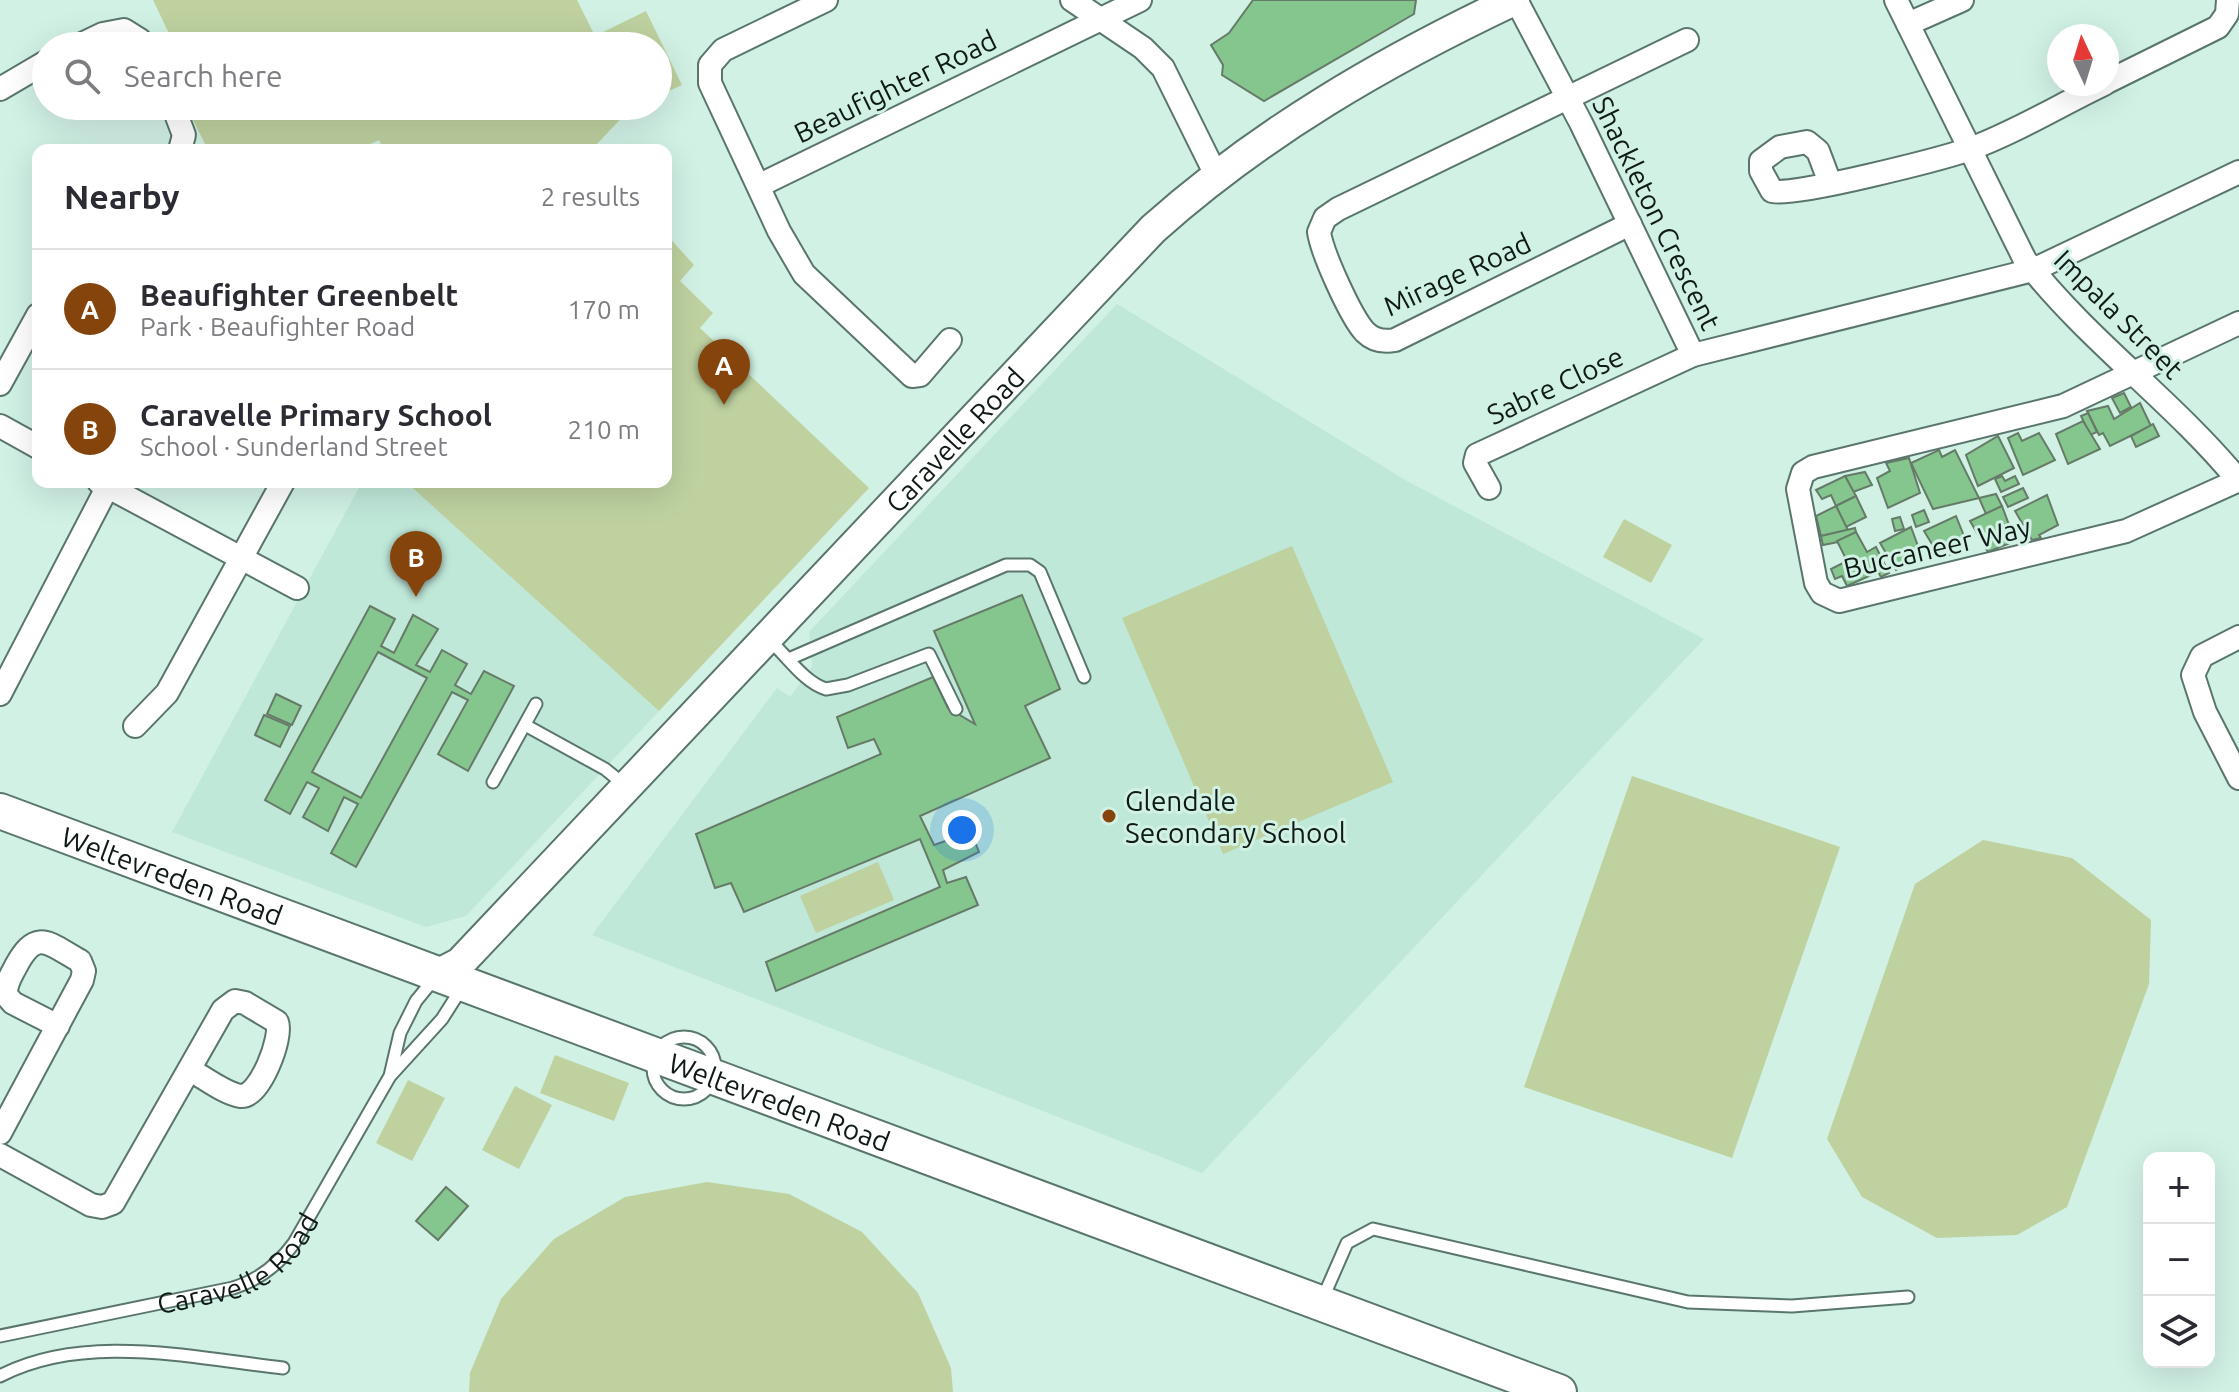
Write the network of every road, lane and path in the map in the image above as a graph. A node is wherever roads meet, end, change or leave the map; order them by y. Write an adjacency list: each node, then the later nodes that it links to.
1 (826, 0): 22 (street)
2 (1072, 0): 8 (street)
3 (1140, 0): 8 (street, Beaufighter Road)
4 (1515, 0): 15 (street, Shackleton Crescent); 20 (street, Caravelle Road)
5 (1896, 0): 9 (street, Impala Street)
6 (1962, 0): 9 (street)
7 (2228, 0): 12 (street)
8 (1100, 20): 20 (street); 22 (street, Beaufighter Road)
9 (1908, 24): 18 (street, Impala Street)
10 (1687, 40): 15 (street, Mirage Road)
11 (32, 70): 13 (street)
12 (2119, 76)
13 (0, 89)
14 (2078, 96): 18 (street)
15 (1567, 98): 23 (street, Shackleton Crescent); 23 (street, Mirage Road)
16 (178, 120): 17 (street)
17 (182, 144)
18 (1970, 149): 21 (street); 24 (street, Impala Street)
19 (2239, 172): 24 (street, Shackleton Crescent)
20 (1216, 175): 40 (street, Caravelle Road)
21 (1830, 183)
22 (760, 185): 27 (street)
23 (1630, 224): 28 (street, Shackleton Crescent)
24 (2033, 270): 28 (street, Shackleton Crescent); 29 (street, Impala Street)
25 (2239, 323): 29 (street)
26 (32, 326): 30 (street)
27 (950, 340)
28 (1693, 355): 37 (street, Sabre Close)
29 (2134, 374): 33 (street, Impala Street); 33 (street, Buccaneer Way)
30 (0, 384)
31 (0, 426): 32 (street)
32 (32, 444)
33 (2239, 480)
34 (104, 488): 44 (street)
35 (113, 488): 38 (street)
36 (280, 488): 38 (street)
37 (1489, 488)
38 (242, 558): 39 (street); 48 (street)
39 (297, 588)
40 (766, 637): 42 (lane); 51 (street, Caravelle Road)
41 (2239, 637): 49 (street)
42 (791, 658): 43 (lane); 46 (lane)
43 (1084, 677)
44 (0, 694)
45 (536, 704): 47 (lane)
46 (956, 709)
47 (525, 725): 50 (lane); 51 (lane)
48 (135, 726)
49 (2239, 778)
50 (493, 782)
51 (627, 786): 53 (street, Caravelle Road)
52 (0, 811): 53 (main road, Weltevreden Road)
53 (453, 975): 56 (lane, Caravelle Road); 56 (lane, Caravelle Road); 60 (main road, Weltevreden Road)
54 (58, 1026): 57 (street)
55 (190, 1070): 55 (street); 58 (street)
56 (390, 1076): 61 (lane, Caravelle Road)
57 (0, 1133)
58 (0, 1155)
59 (1908, 1297): 60 (lane)
60 (1320, 1304): 64 (main road, Weltevreden Road)
61 (0, 1336)
62 (283, 1368): 63 (lane)
63 (0, 1376)
64 (1559, 1392)

